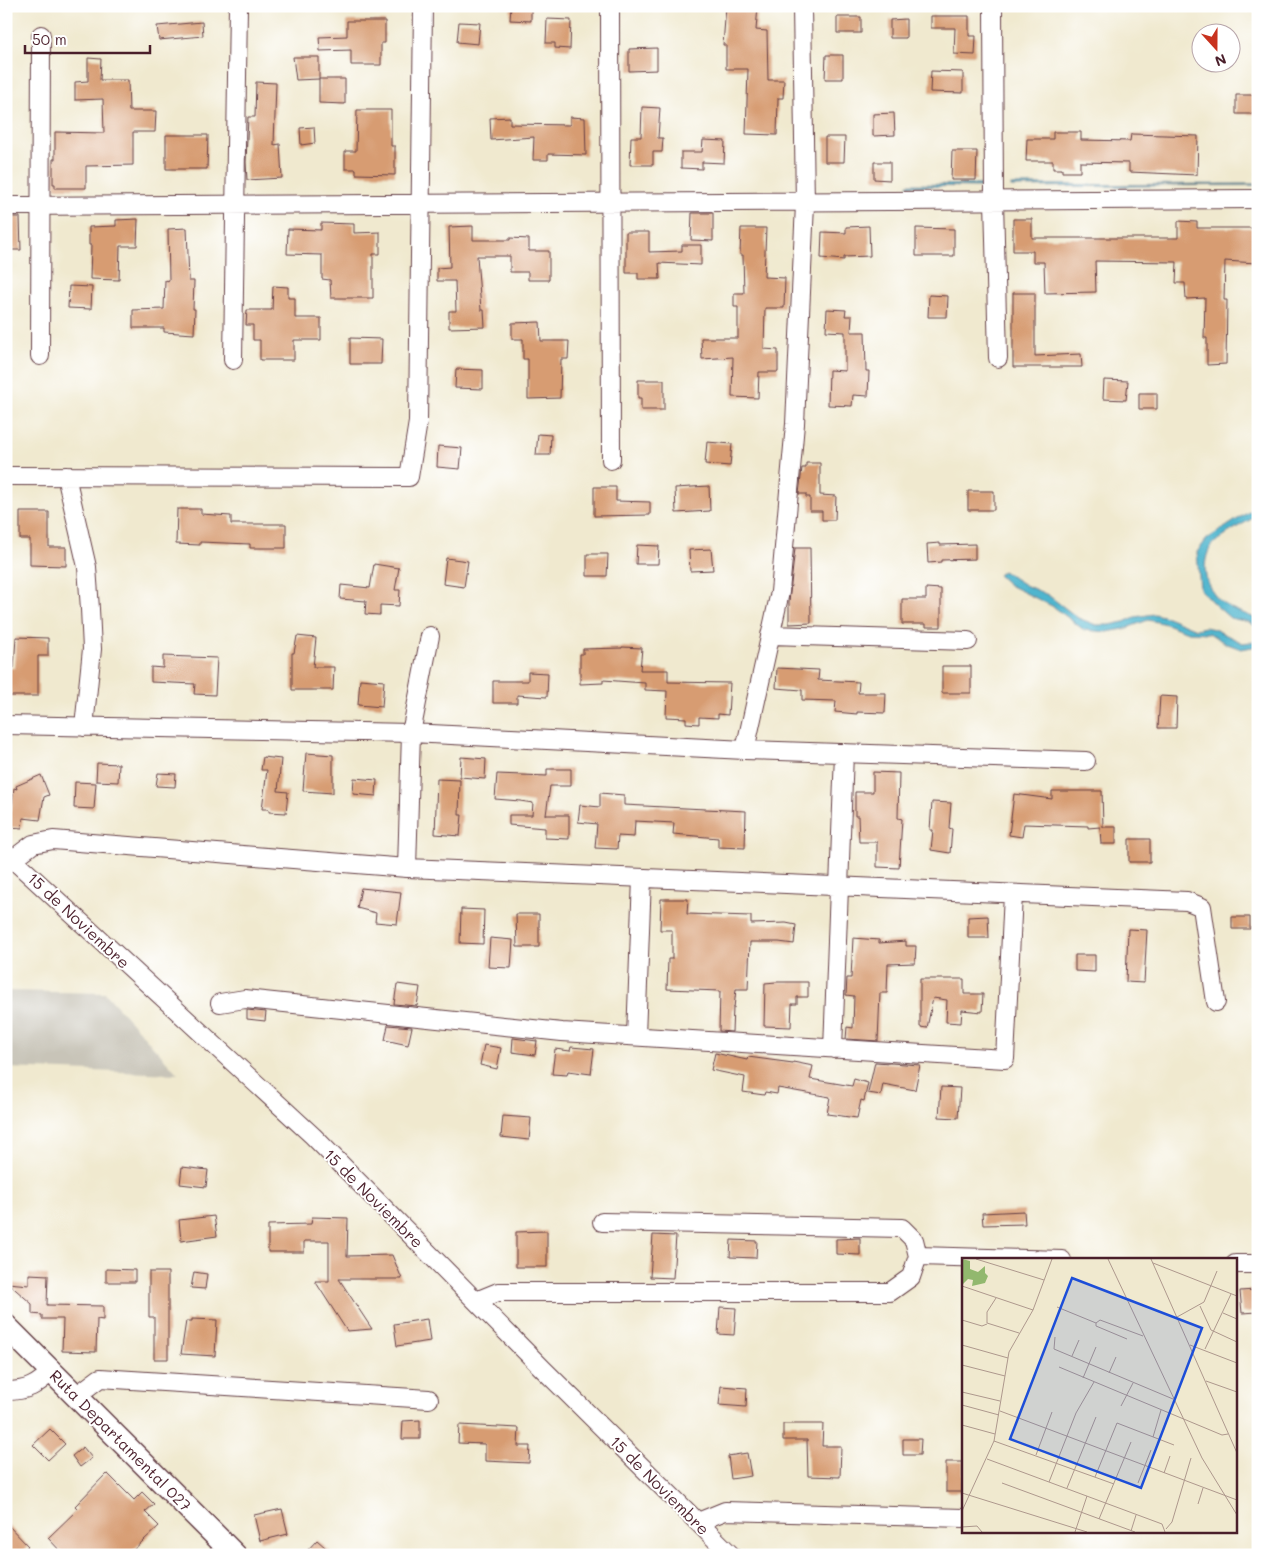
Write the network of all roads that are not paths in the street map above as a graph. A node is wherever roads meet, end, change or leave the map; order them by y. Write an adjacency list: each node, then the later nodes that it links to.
1 (238, 6): 12 (street)
2 (423, 6): 11 (street)
3 (610, 6): 10 (street)
4 (802, 6): 9 (street)
5 (993, 6): 8 (street)
6 (42, 35): 14 (street)
7 (1258, 199): 8 (street)
8 (994, 200): 9 (street); 16 (street)
9 (805, 202): 10 (street); 21 (street)
10 (611, 203): 11 (street); 18 (street)
11 (421, 204): 12 (street); 20 (street)
12 (236, 205): 14 (street); 17 (street)
13 (6, 206): 14 (street)
14 (40, 206): 15 (street)
15 (40, 356)
16 (998, 358)
17 (232, 360)
18 (611, 460)
19 (6, 476): 20 (street)
20 (66, 476): 25 (street)
21 (770, 635): 23 (street); 27 (street)
22 (430, 636): 26 (street)
23 (968, 641)
24 (6, 725): 25 (street)
25 (84, 727): 26 (street)
26 (412, 734): 27 (street); 31 (street)
27 (744, 750): 28 (street)
28 (844, 753): 29 (street); 33 (street)
29 (1086, 761)
30 (10, 856): 31 (street); 44 (street, 15 de Noviembre)
31 (407, 868): 32 (street)
32 (642, 878): 33 (street); 37 (street)
33 (840, 886): 34 (street); 38 (street)
34 (1013, 894): 35 (street); 38 (street)
35 (1216, 1002)
36 (220, 1003): 37 (street)
37 (636, 1036): 38 (street)
38 (833, 1049)
39 (602, 1222): 40 (street)
40 (918, 1256): 41 (street); 44 (street)
41 (990, 1258)
42 (1236, 1264): 43 (street)
43 (1258, 1264)
44 (476, 1301): 51 (street, 15 de Noviembre)
45 (6, 1326): 46 (main road, Ruta Departamental 027)
46 (52, 1371): 47 (street); 48 (main road, Ruta Departamental 027)
47 (6, 1391)
48 (76, 1396): 49 (street); 52 (main road, Ruta Departamental 027)
49 (429, 1400)
50 (962, 1518): 51 (street)
51 (698, 1522): 53 (street, 15 de Noviembre)
52 (235, 1555)
53 (731, 1555)

